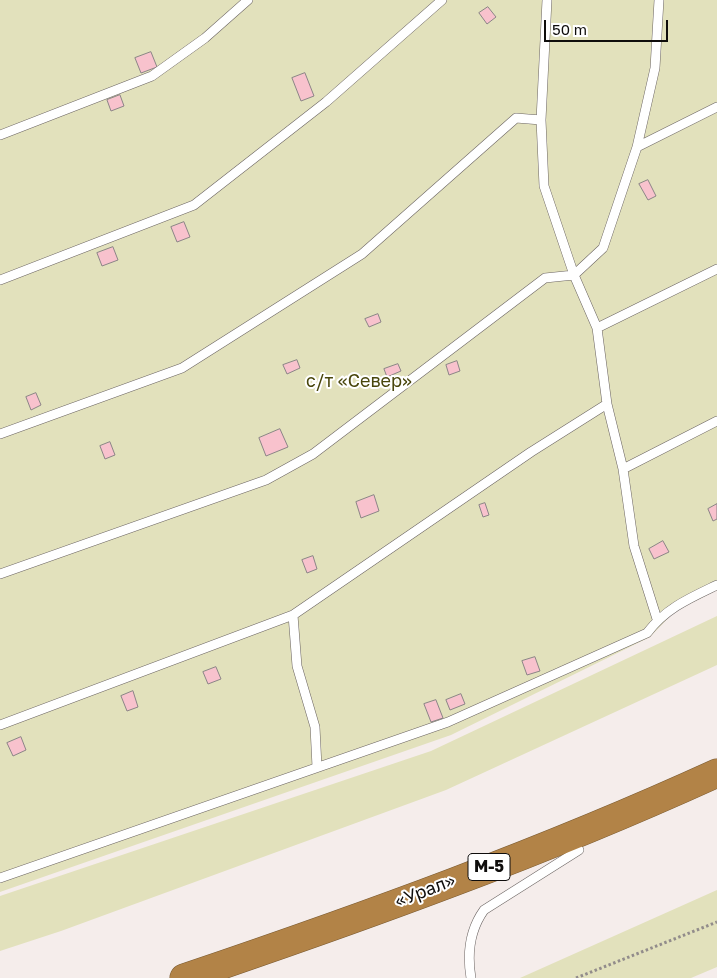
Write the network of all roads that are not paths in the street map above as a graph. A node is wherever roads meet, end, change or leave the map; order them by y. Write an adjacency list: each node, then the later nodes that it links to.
1 (248, 0): 7 (lane)
2 (442, 0): 11 (lane)
3 (547, 0): 6 (lane)
4 (659, 0): 8 (lane)
5 (717, 107): 8 (lane)
6 (541, 120): 10 (lane); 15 (lane)
7 (0, 135)
8 (637, 147): 10 (lane)
9 (717, 269): 12 (lane)
10 (574, 275): 12 (lane); 17 (lane)
11 (0, 280)
12 (597, 328): 13 (lane)
13 (607, 404): 16 (lane); 19 (lane)
14 (717, 421): 16 (lane)
15 (0, 434)
16 (623, 469): 20 (lane)
17 (0, 574)
18 (717, 585): 20 (lane)
19 (293, 615): 21 (lane); 22 (lane)
20 (658, 619): 22 (lane)
21 (0, 725)
22 (317, 768): 26 (lane)
23 (717, 773): 27 (highway, «Урал» / М-5)
24 (717, 792): 25 (highway, «Урал» / М-5)
25 (579, 850): 28 (highway, «Урал» / М-5); 29 (lane)
26 (0, 878)
27 (184, 978)
28 (239, 978)
29 (471, 978)

